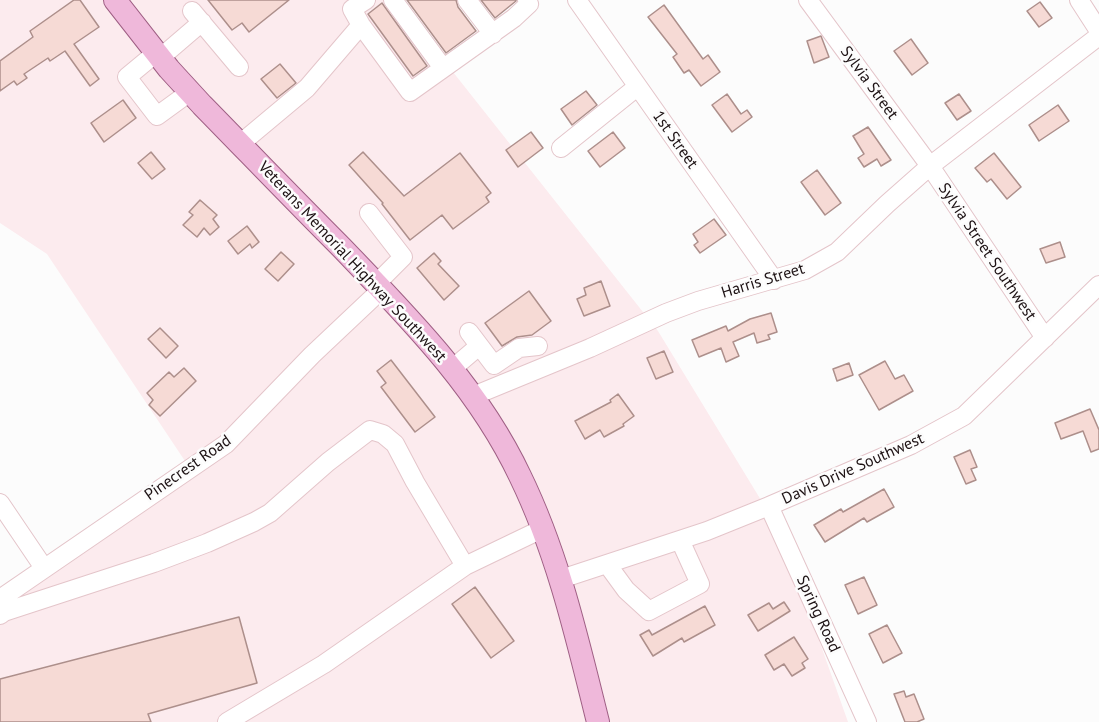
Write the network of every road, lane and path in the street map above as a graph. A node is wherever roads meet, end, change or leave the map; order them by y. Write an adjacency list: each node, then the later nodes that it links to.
1 (116, 0): 13 (main road, Veterans Memorial Highway Southwest)
2 (366, 0): 9 (street)
3 (393, 0): 15 (street)
4 (467, 0): 11 (street)
5 (527, 0): 11 (street)
6 (577, 0): 16 (street, 1st Street)
7 (808, 0): 20 (street, Sylvia Street)
8 (1079, 0): 10 (street)
9 (361, 24): 15 (street); 18 (street)
10 (1099, 31)
11 (493, 34): 15 (street)
12 (1099, 36): 20 (street, Harris Street)
13 (158, 55): 14 (street); 17 (main road, Veterans Memorial Highway Southwest); 17 (street)
14 (239, 67)
15 (443, 68)
16 (637, 87): 19 (street); 22 (street, 1st Street)
17 (190, 92): 18 (main road, Veterans Memorial Highway Southwest)
18 (240, 144): 24 (main road, Veterans Memorial Highway Southwest)
19 (561, 148)
20 (930, 166): 22 (street, Harris Street); 25 (street, Sylvia Street Southwest)
21 (369, 213): 24 (street, Pinecrest Road)
22 (774, 280): 28 (street, Harris Street)
23 (1099, 285): 25 (street, Davis Drive Southwest)
24 (379, 286): 27 (main road, Veterans Memorial Highway Southwest); 35 (street, Pinecrest Road)
25 (1045, 338): 30 (street, Davis Drive Southwest)
26 (505, 358): 27 (street)
27 (452, 369): 28 (main road, Veterans Memorial Highway Southwest)
28 (472, 395): 31 (main road, Veterans Memorial Highway Southwest)
29 (0, 502): 35 (street)
30 (769, 506): 32 (street, Davis Drive Southwest); 41 (street, Spring Road)
31 (544, 528): 34 (street); 36 (main road, Veterans Memorial Highway Southwest)
32 (680, 540): 33 (street, Davis Drive Southwest); 33 (street)
33 (607, 564): 36 (street, Davis Drive Southwest)
34 (465, 566): 38 (street); 39 (street)
35 (44, 568): 37 (street, Pinecrest Road)
36 (561, 579): 40 (main road, Veterans Memorial Highway Southwest)
37 (0, 599)
38 (0, 615)
39 (227, 722)
40 (598, 722)
41 (867, 722)

